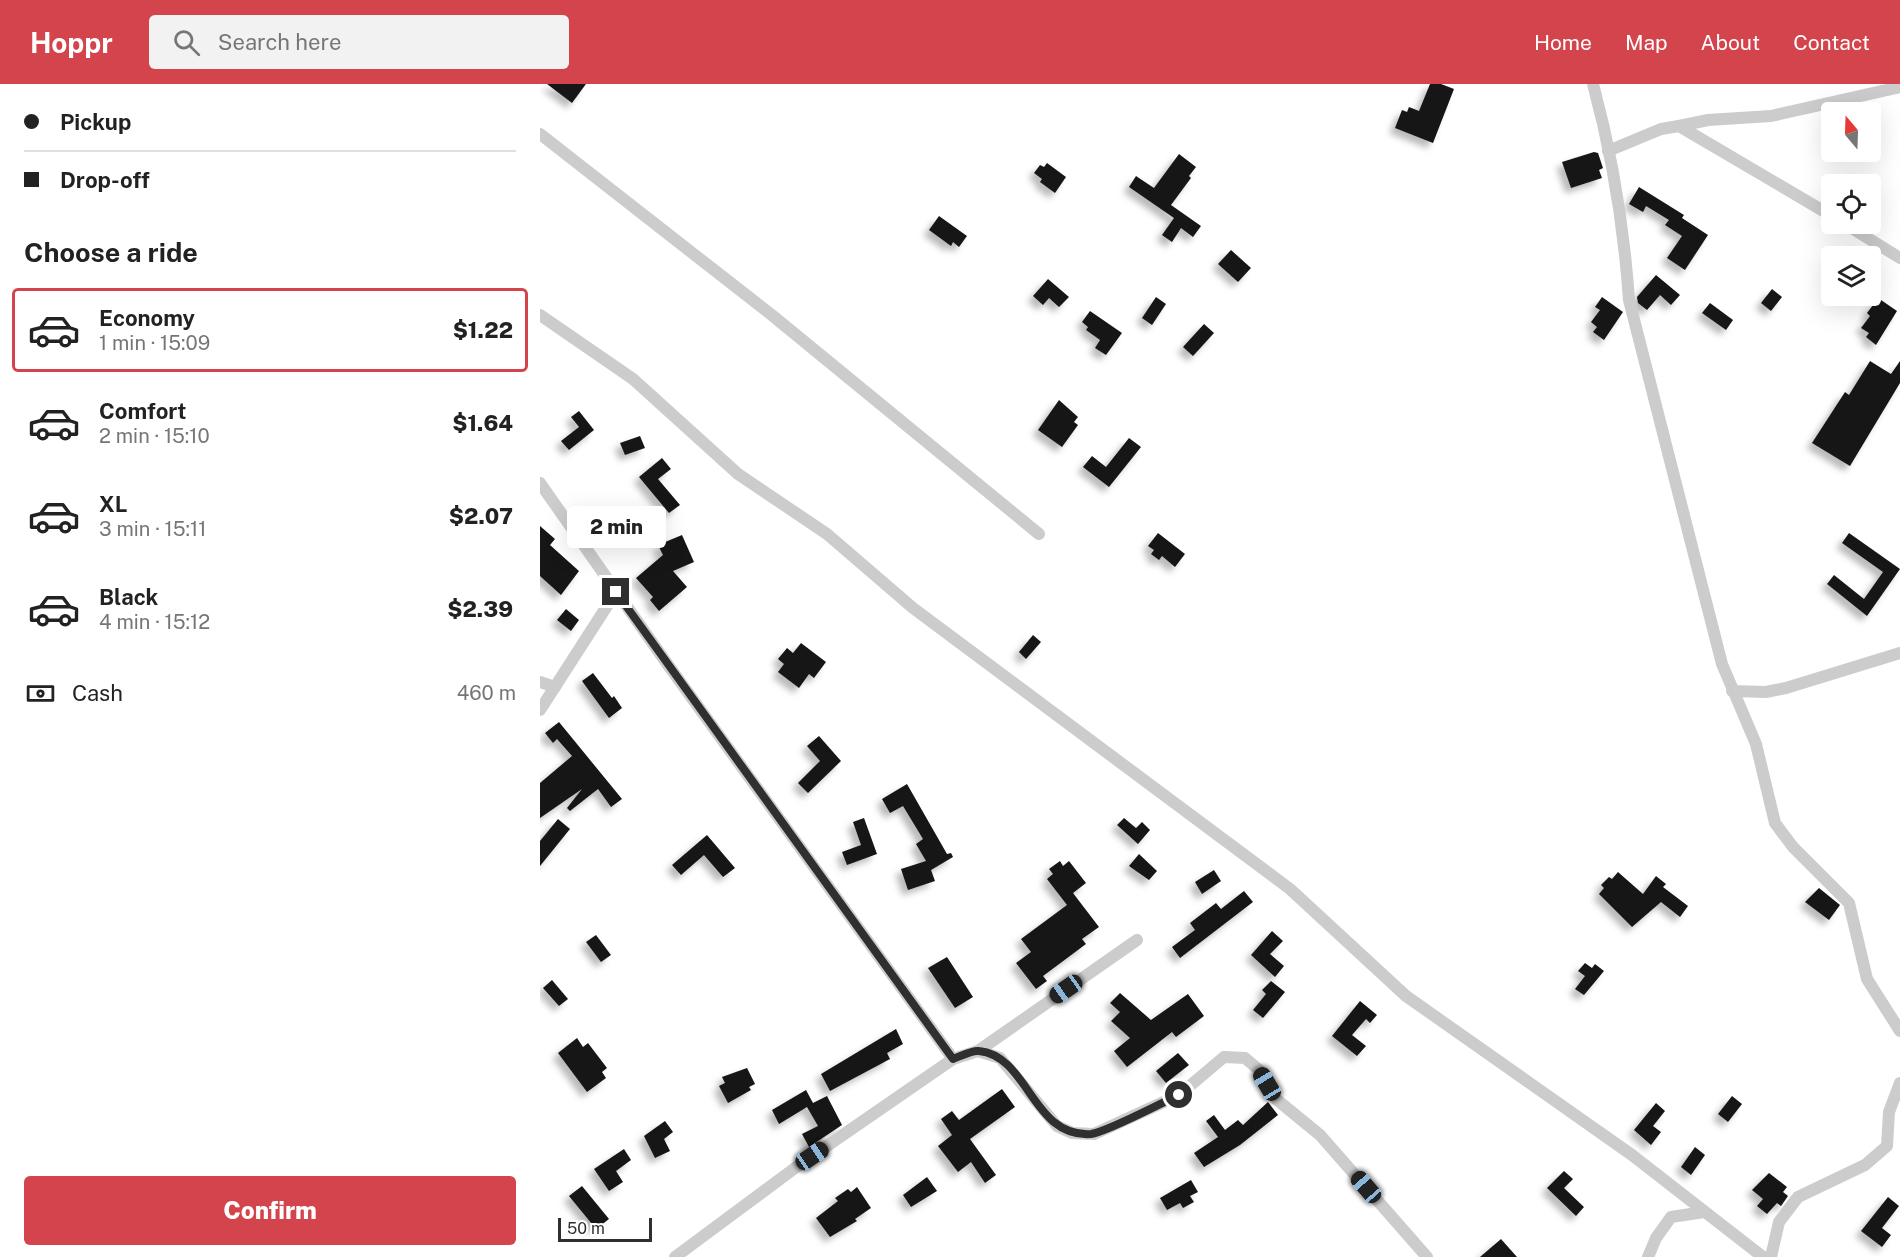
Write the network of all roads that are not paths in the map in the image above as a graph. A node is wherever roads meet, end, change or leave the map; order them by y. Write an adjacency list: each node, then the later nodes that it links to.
1 (1593, 84): 5 (street)
2 (1900, 87): 3 (street)
3 (1679, 126): 5 (street); 6 (street)
4 (540, 134): 11 (street)
5 (1608, 151): 16 (street)
6 (1821, 210)
7 (1861, 234): 8 (street)
8 (1900, 258)
9 (540, 315): 23 (street)
10 (540, 483): 12 (street)
11 (1039, 534)
12 (616, 592): 15 (street); 21 (street)
13 (1900, 653): 16 (street)
14 (540, 682): 15 (street)
15 (555, 687): 17 (street)
16 (1732, 691): 19 (street)
17 (540, 710)
18 (1137, 940): 20 (street)
19 (1900, 1031)
20 (978, 1051): 21 (street); 25 (street)
21 (953, 1059): 24 (street)
22 (1900, 1083): 28 (street)
23 (1704, 1212): 26 (street); 27 (street)
24 (675, 1257)
25 (1427, 1257)
26 (1648, 1257)
27 (1763, 1257)
28 (1771, 1257)

